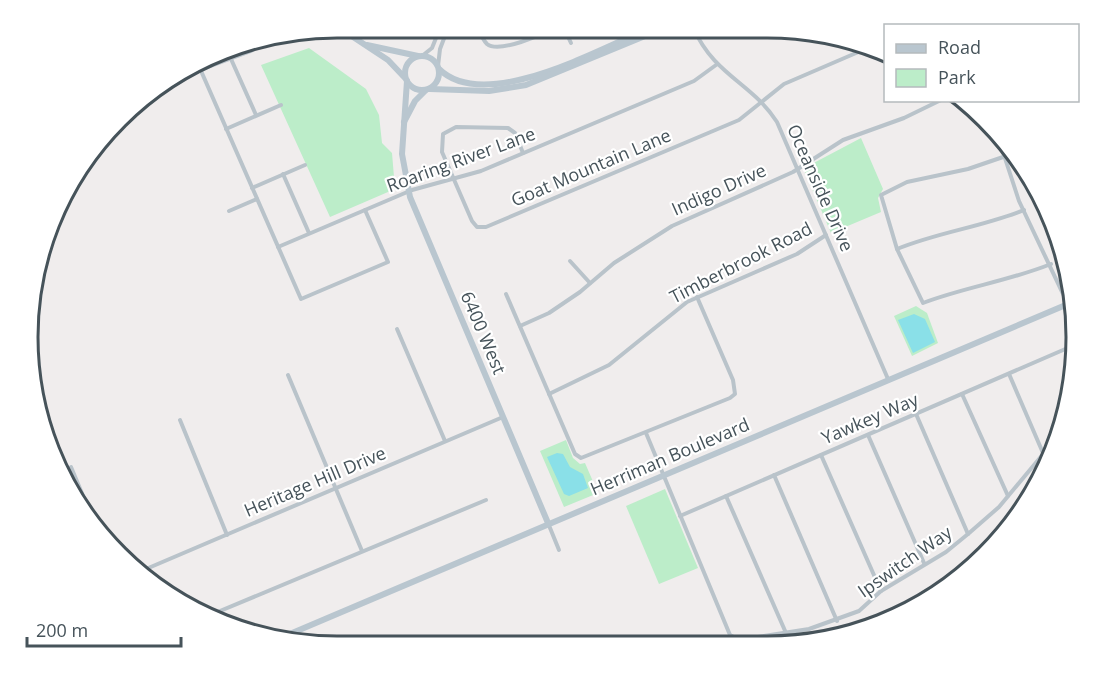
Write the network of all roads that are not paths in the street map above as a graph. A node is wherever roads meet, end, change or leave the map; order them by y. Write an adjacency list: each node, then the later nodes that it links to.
1 (356, 38): 11 (street)
2 (436, 38): 14 (street)
3 (444, 38): 17 (street)
4 (484, 38): 5 (street)
5 (532, 38)
6 (569, 38): 10 (street)
7 (627, 38): 17 (street)
8 (640, 38): 21 (street)
9 (699, 38): 16 (street, Oceanside Drive)
10 (571, 43)
11 (367, 45): 14 (street); 20 (street)
12 (253, 50): 15 (street)
13 (858, 52): 23 (street, Goat Mountain Lane)
14 (421, 56): 17 (street); 20 (street)
15 (231, 59): 18 (street); 25 (street)
16 (716, 65): 23 (street, Oceanside Drive); 28 (street, Roaring River Lane)
17 (438, 68): 21 (street)
18 (202, 69)
19 (200, 70): 27 (street)
20 (407, 81): 21 (street); 26 (street, 6400 West)
21 (429, 89): 26 (street, 6400 West)
22 (937, 102): 32 (street, Indigo Drive)
23 (762, 103): 32 (street, Oceanside Drive); 34 (street, Goat Mountain Lane)
24 (280, 105): 25 (street)
25 (256, 116): 27 (street)
26 (404, 122): 36 (street, 6400 West)
27 (226, 129): 35 (street)
28 (524, 153): 34 (street, Roaring River Lane); 34 (street, Goat Mountain Lane)
29 (1006, 156): 44 (street)
30 (1007, 158): 39 (street)
31 (305, 165): 33 (street)
32 (798, 169): 42 (street, Oceanside Drive); 47 (street, Indigo Drive)
33 (283, 174): 35 (street); 41 (street)
34 (454, 178): 36 (street, Roaring River Lane)
35 (252, 188): 37 (street)
36 (408, 192): 38 (street, Roaring River Lane); 61 (street, 6400 West)
37 (257, 199): 40 (street); 43 (street)
38 (365, 210): 41 (street, Roaring River Lane); 43 (street)
39 (1023, 210): 44 (street); 46 (street)
40 (229, 211)
41 (309, 233): 43 (street, Roaring River Lane)
42 (826, 235): 50 (street, Timberbrook Road); 57 (street, Oceanside Drive)
43 (278, 247)
44 (897, 249): 46 (street)
45 (570, 261): 47 (street)
46 (1051, 264): 48 (street)
47 (590, 283): 52 (street, Indigo Drive)
48 (1061, 285)
49 (506, 294): 52 (street)
50 (697, 297): 58 (street, Timberbrook Road); 63 (street)
51 (1064, 306): 57 (street, Herriman Boulevard)
52 (520, 326): 58 (street)
53 (398, 329): 65 (street)
54 (1065, 349): 55 (street, Yawkey Way)
55 (1009, 374): 59 (street, Yawkey Way); 66 (street)
56 (288, 375): 72 (street)
57 (889, 380): 71 (street, Herriman Boulevard)
58 (549, 394): 63 (street)
59 (962, 394): 60 (street, Yawkey Way); 75 (street)
60 (916, 414): 64 (street, Yawkey Way); 79 (street)
61 (502, 417): 65 (street, Heritage Hill Drive); 78 (street, 6400 West)
62 (180, 420): 80 (street)
63 (646, 433): 71 (street)
64 (868, 435): 67 (street, Yawkey Way); 83 (street)
65 (445, 441): 72 (street, Heritage Hill Drive)
66 (1043, 452)
67 (821, 455): 70 (street, Yawkey Way); 85 (street)
68 (1041, 455): 75 (street, Ipswitch Way)
69 (71, 468): 73 (street)
70 (774, 475): 74 (street, Yawkey Way); 87 (street)
71 (664, 476): 77 (street); 78 (street, Herriman Boulevard)
72 (336, 488): 80 (street, Heritage Hill Drive); 82 (street)
73 (81, 491)
74 (726, 496): 77 (street, Yawkey Way); 89 (street)
75 (1008, 496): 79 (street, Ipswitch Way)
76 (486, 500): 82 (street)
77 (680, 516): 90 (street, Ipswitch Way)
78 (548, 523): 81 (street, 6400 West); 88 (street, Herriman Boulevard)
79 (968, 534): 83 (street, Ipswitch Way)
80 (227, 535): 84 (street, Heritage Hill Drive)
81 (559, 550)
82 (362, 551): 86 (street)
83 (924, 563): 85 (street, Ipswitch Way)
84 (148, 568)
85 (881, 591): 87 (street, Ipswitch Way)
86 (219, 612)
87 (837, 621): 89 (street, Ipswitch Way)
88 (293, 632)
89 (786, 633): 91 (street, Ipswitch Way)
90 (732, 636)
91 (760, 636)

